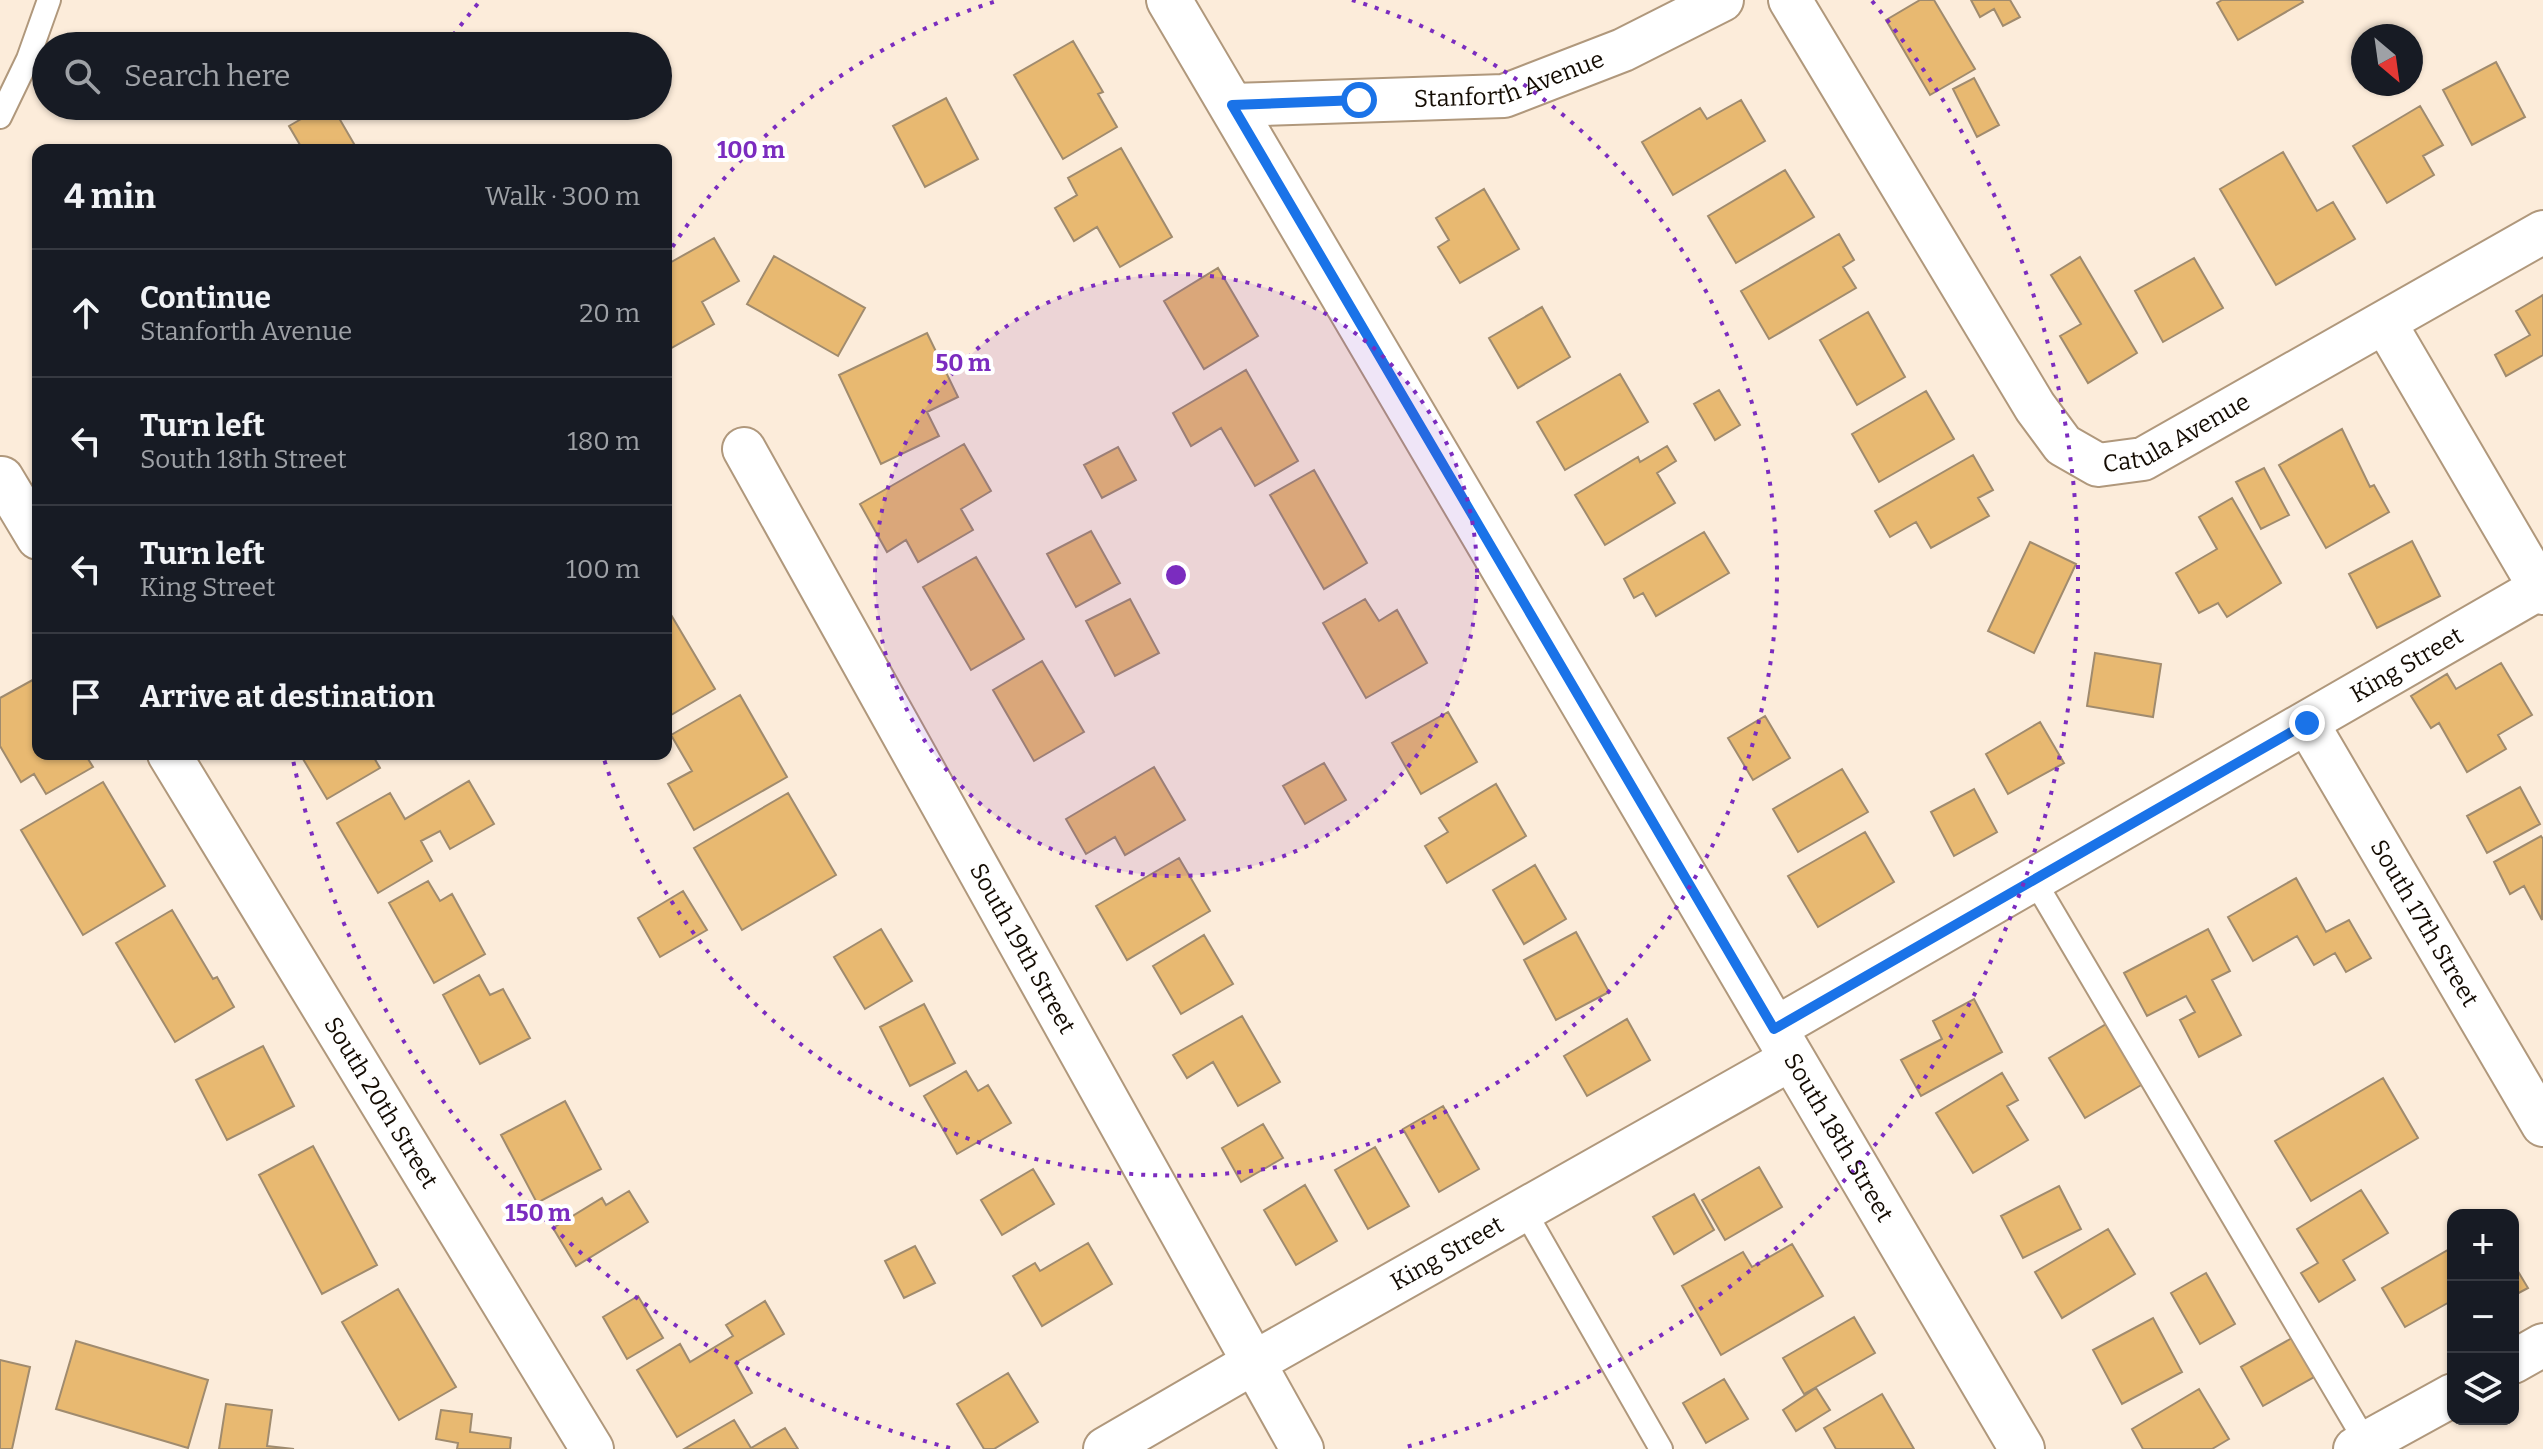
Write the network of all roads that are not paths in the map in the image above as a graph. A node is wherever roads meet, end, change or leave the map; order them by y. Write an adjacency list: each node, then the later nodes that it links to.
1 (49, 0): 5 (lane)
2 (1169, 0): 7 (main road, South 18th Street)
3 (1722, 0): 7 (street, Stanforth Avenue)
4 (1790, 0): 10 (street, Catula Avenue)
5 (38, 32)
6 (32, 48): 8 (lane)
7 (1232, 105): 18 (main road, South 18th Street)
8 (0, 117)
9 (2543, 232): 10 (street)
10 (2385, 323): 14 (street)
11 (744, 449): 23 (street, South 19th Street)
12 (1, 477): 13 (street)
13 (32, 528)
14 (2542, 590): 15 (street, King Street)
15 (2307, 723): 17 (street, King Street); 19 (street, South 17th Street)
16 (173, 760): 26 (street, South 20th Street)
17 (2034, 880): 18 (street, King Street); 25 (lane)
18 (1783, 1044): 20 (street, King Street); 30 (main road, South 18th Street)
19 (2543, 1125)
20 (1524, 1210): 23 (street, King Street); 29 (lane)
21 (2543, 1345): 22 (street)
22 (2519, 1359)
23 (1253, 1363): 27 (street, King Street); 28 (street, South 19th Street)
24 (2447, 1399): 25 (street)
25 (2364, 1447)
26 (592, 1449)
27 (1105, 1449)
28 (1302, 1449)
29 (1661, 1449)
30 (2022, 1449)

